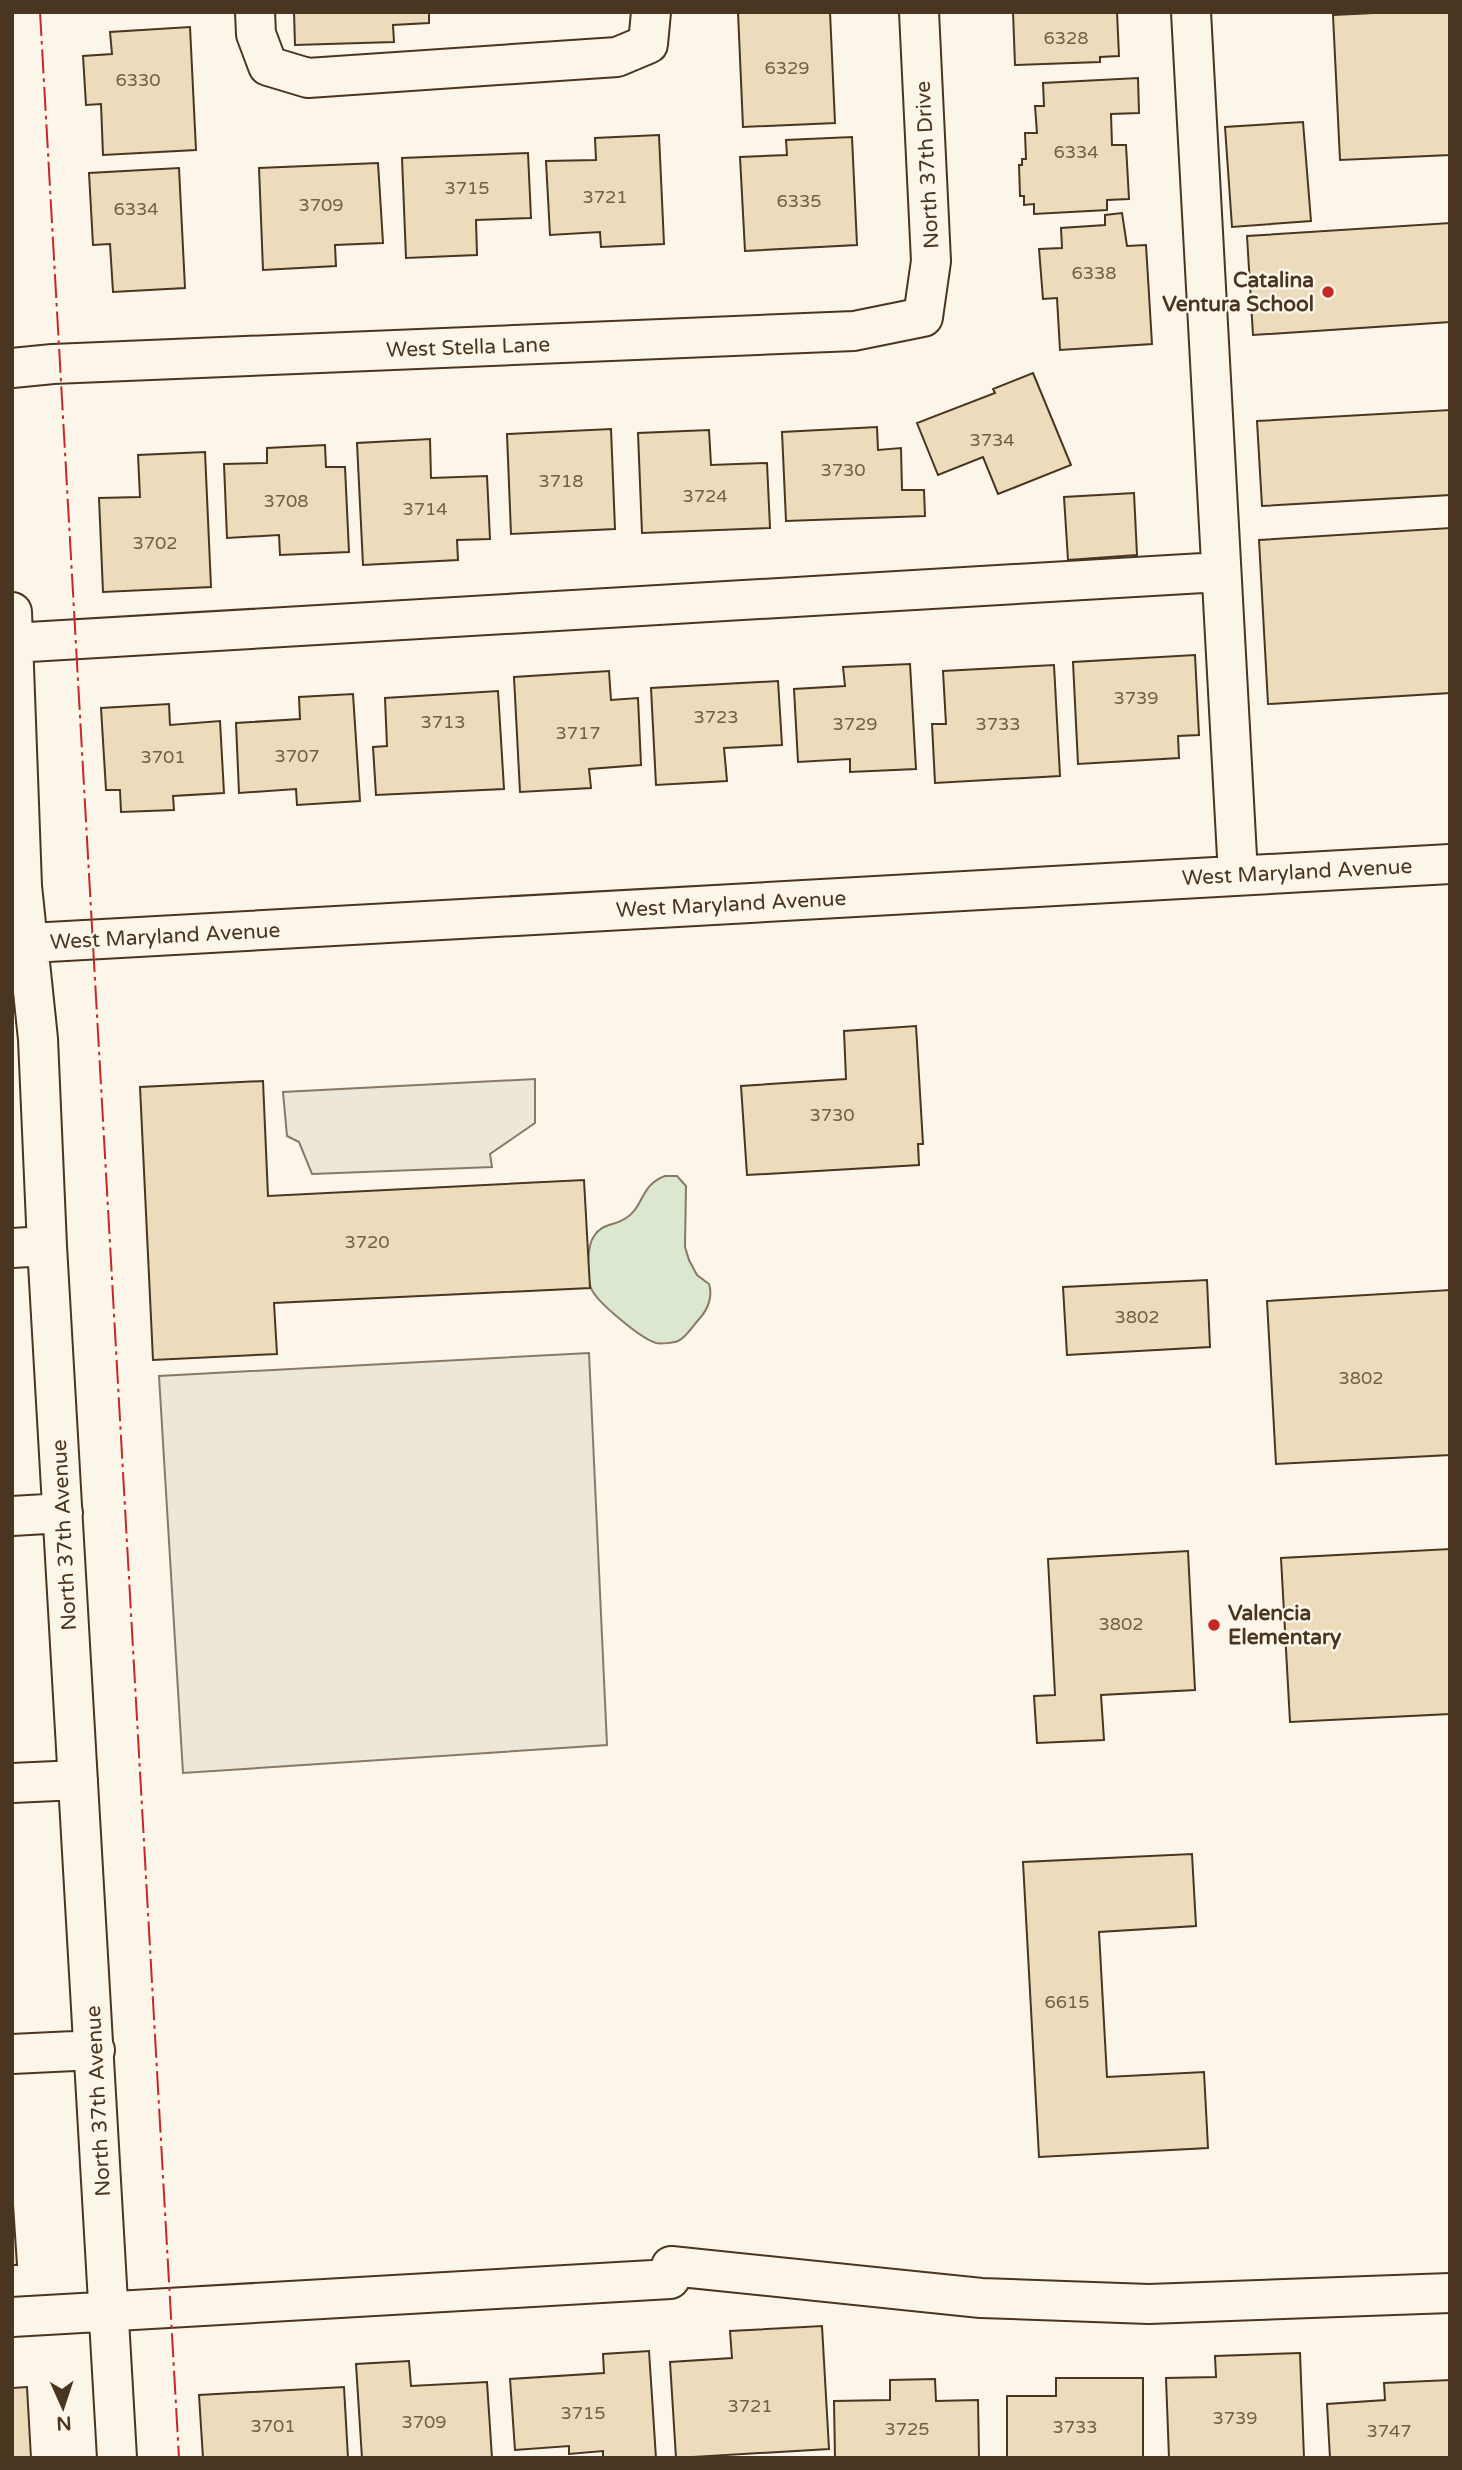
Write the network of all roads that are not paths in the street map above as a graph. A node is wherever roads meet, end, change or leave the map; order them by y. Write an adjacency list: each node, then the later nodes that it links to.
1 (255, 12): 2 (street)
2 (651, 12)
3 (919, 12): 5 (street, North 37th Drive)
4 (1191, 12): 7 (street)
5 (923, 317): 6 (street, West Stella Lane)
6 (12, 368)
7 (1220, 572): 8 (street); 10 (street)
8 (13, 632): 11 (street, North 37th Avenue)
9 (1450, 864): 10 (street, West Maryland Avenue)
10 (1238, 875): 11 (street, West Maryland Avenue)
11 (20, 944): 12 (street, North 37th Avenue)
12 (30, 1247): 13 (street, North 37th Avenue)
13 (63, 1513): 14 (street); 15 (street, North 37th Avenue)
14 (12, 1516)
15 (78, 1780): 16 (street); 17 (street, North 37th Avenue)
16 (12, 1783)
17 (95, 2050): 18 (street); 20 (street, North 37th Avenue)
18 (12, 2054)
19 (1450, 2293): 20 (street)
20 (109, 2312): 21 (street); 22 (street, North 37th Avenue)
21 (12, 2317)
22 (117, 2458)

